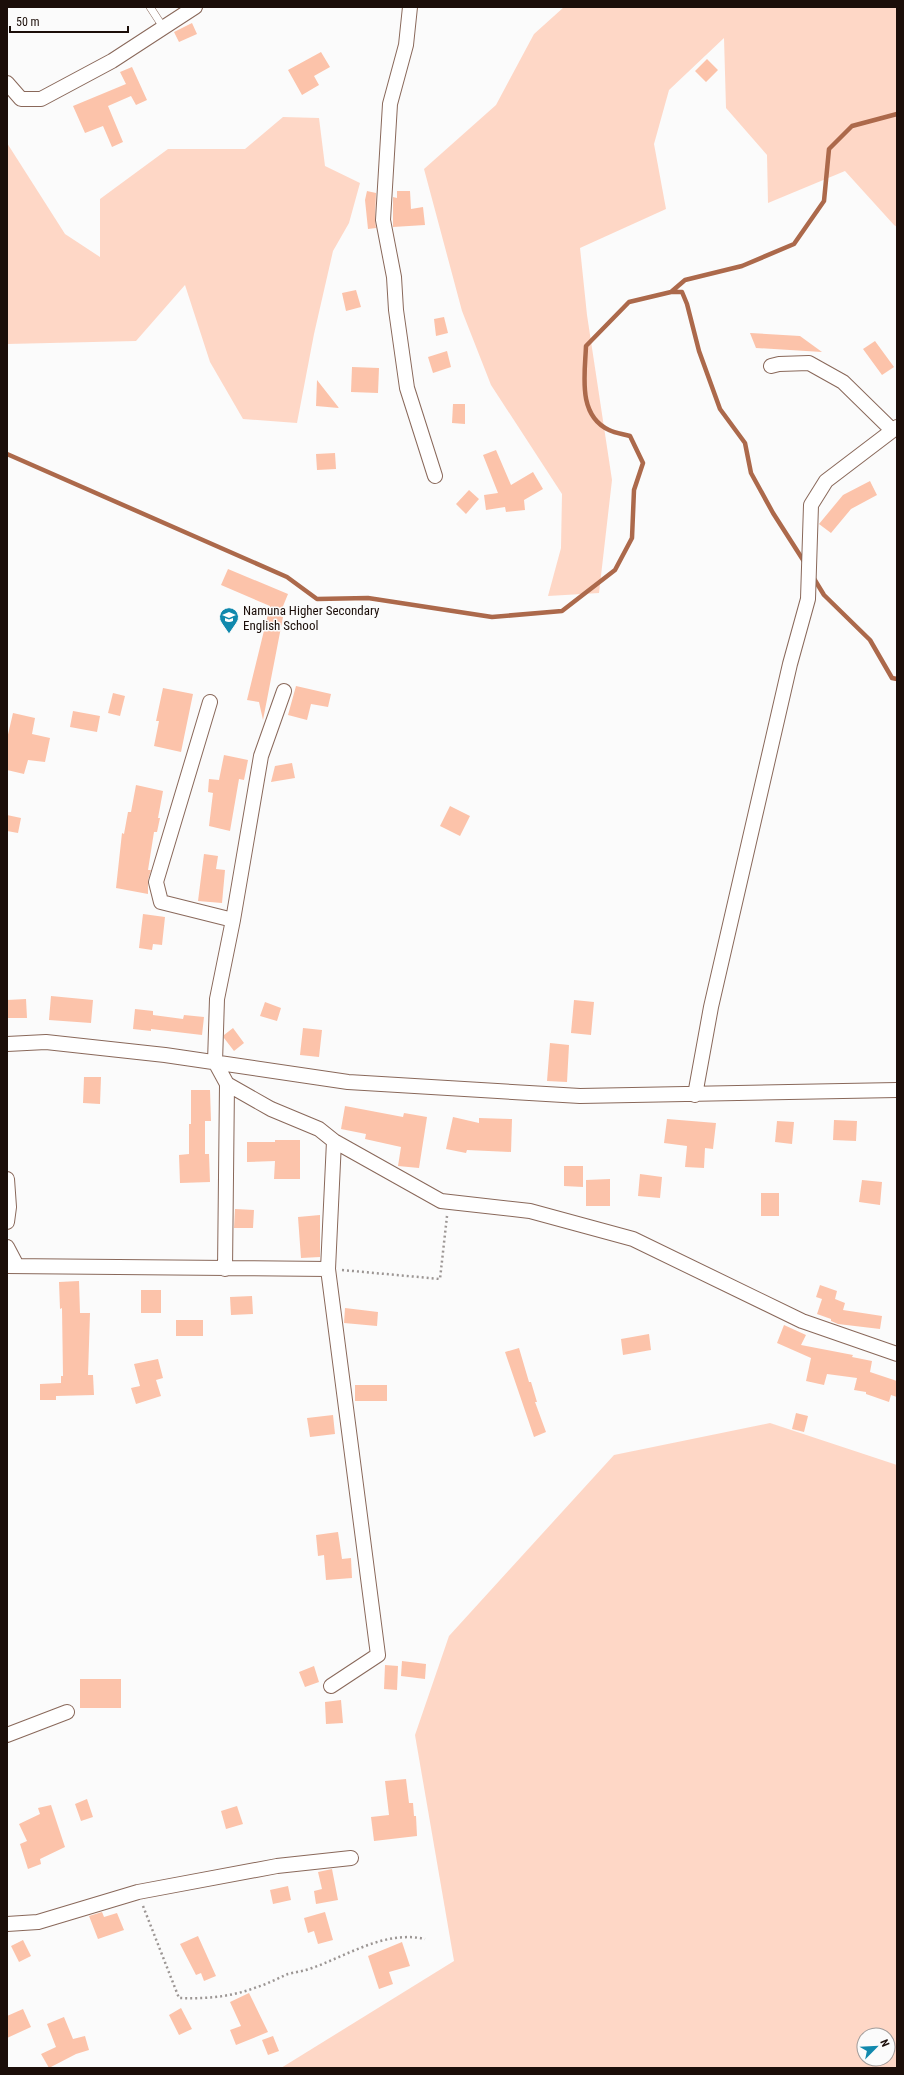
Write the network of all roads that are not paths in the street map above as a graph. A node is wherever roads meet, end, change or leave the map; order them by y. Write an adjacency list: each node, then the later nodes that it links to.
1 (150, 7): 4 (lane)
2 (195, 7): 4 (street)
3 (410, 7): 8 (street)
4 (163, 27): 5 (street)
5 (7, 83)
6 (772, 366): 7 (street)
7 (895, 428): 16 (street)
8 (434, 476)
9 (284, 691): 11 (street)
10 (210, 702): 11 (street)
11 (233, 920): 13 (street)
12 (7, 1044): 13 (street)
13 (215, 1062): 14 (street); 16 (street)
14 (227, 1084): 17 (street); 22 (street)
15 (897, 1090): 16 (street)
16 (695, 1095)
17 (334, 1141): 23 (street); 24 (street)
18 (7, 1179): 19 (street)
19 (7, 1222)
20 (7, 1247): 21 (street)
21 (12, 1266): 22 (street)
22 (225, 1269): 23 (street)
23 (328, 1269): 25 (street)
24 (897, 1354)
25 (331, 1686)
26 (67, 1712): 27 (street)
27 (7, 1735)
28 (350, 1858): 29 (street)
29 (7, 1924)

